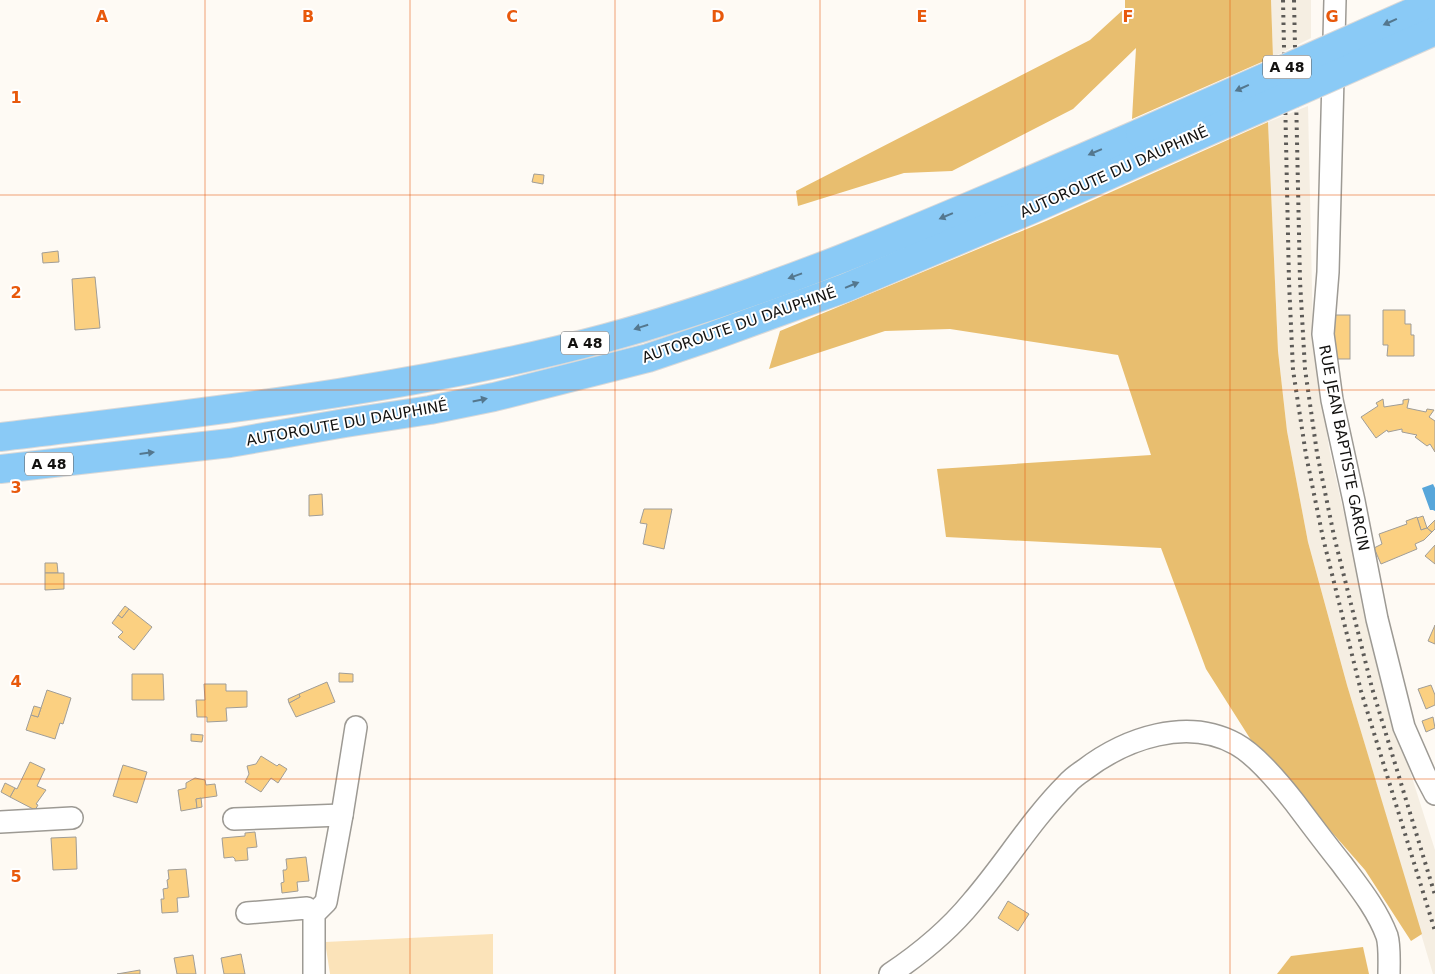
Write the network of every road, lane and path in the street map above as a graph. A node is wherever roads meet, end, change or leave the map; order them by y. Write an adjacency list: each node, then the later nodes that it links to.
1 (1335, 0): 8 (street, RUE JEAN BAPTISTE GARCIN)
2 (1435, 2): 4 (highway, AUTOROUTE DU DAUPHINÉ / A 48, one-way to 4, bridge)
3 (1435, 31): 4 (highway, AUTOROUTE DU DAUPHINÉ / A 48, bridge)
4 (1146, 144): 5 (highway, AUTOROUTE DU DAUPHINÉ / A 48, one-way to 5); 6 (highway, AUTOROUTE DU DAUPHINÉ / A 48, one-way to 4)
5 (0, 437)
6 (0, 469)
7 (356, 726): 9 (street)
8 (1435, 794)
9 (342, 815): 11 (street); 14 (street)
10 (72, 818): 12 (street)
11 (234, 819)
12 (0, 822)
13 (247, 913): 14 (street)
14 (314, 914): 15 (street)
15 (314, 974)
16 (890, 974): 17 (street)
17 (1389, 974)

